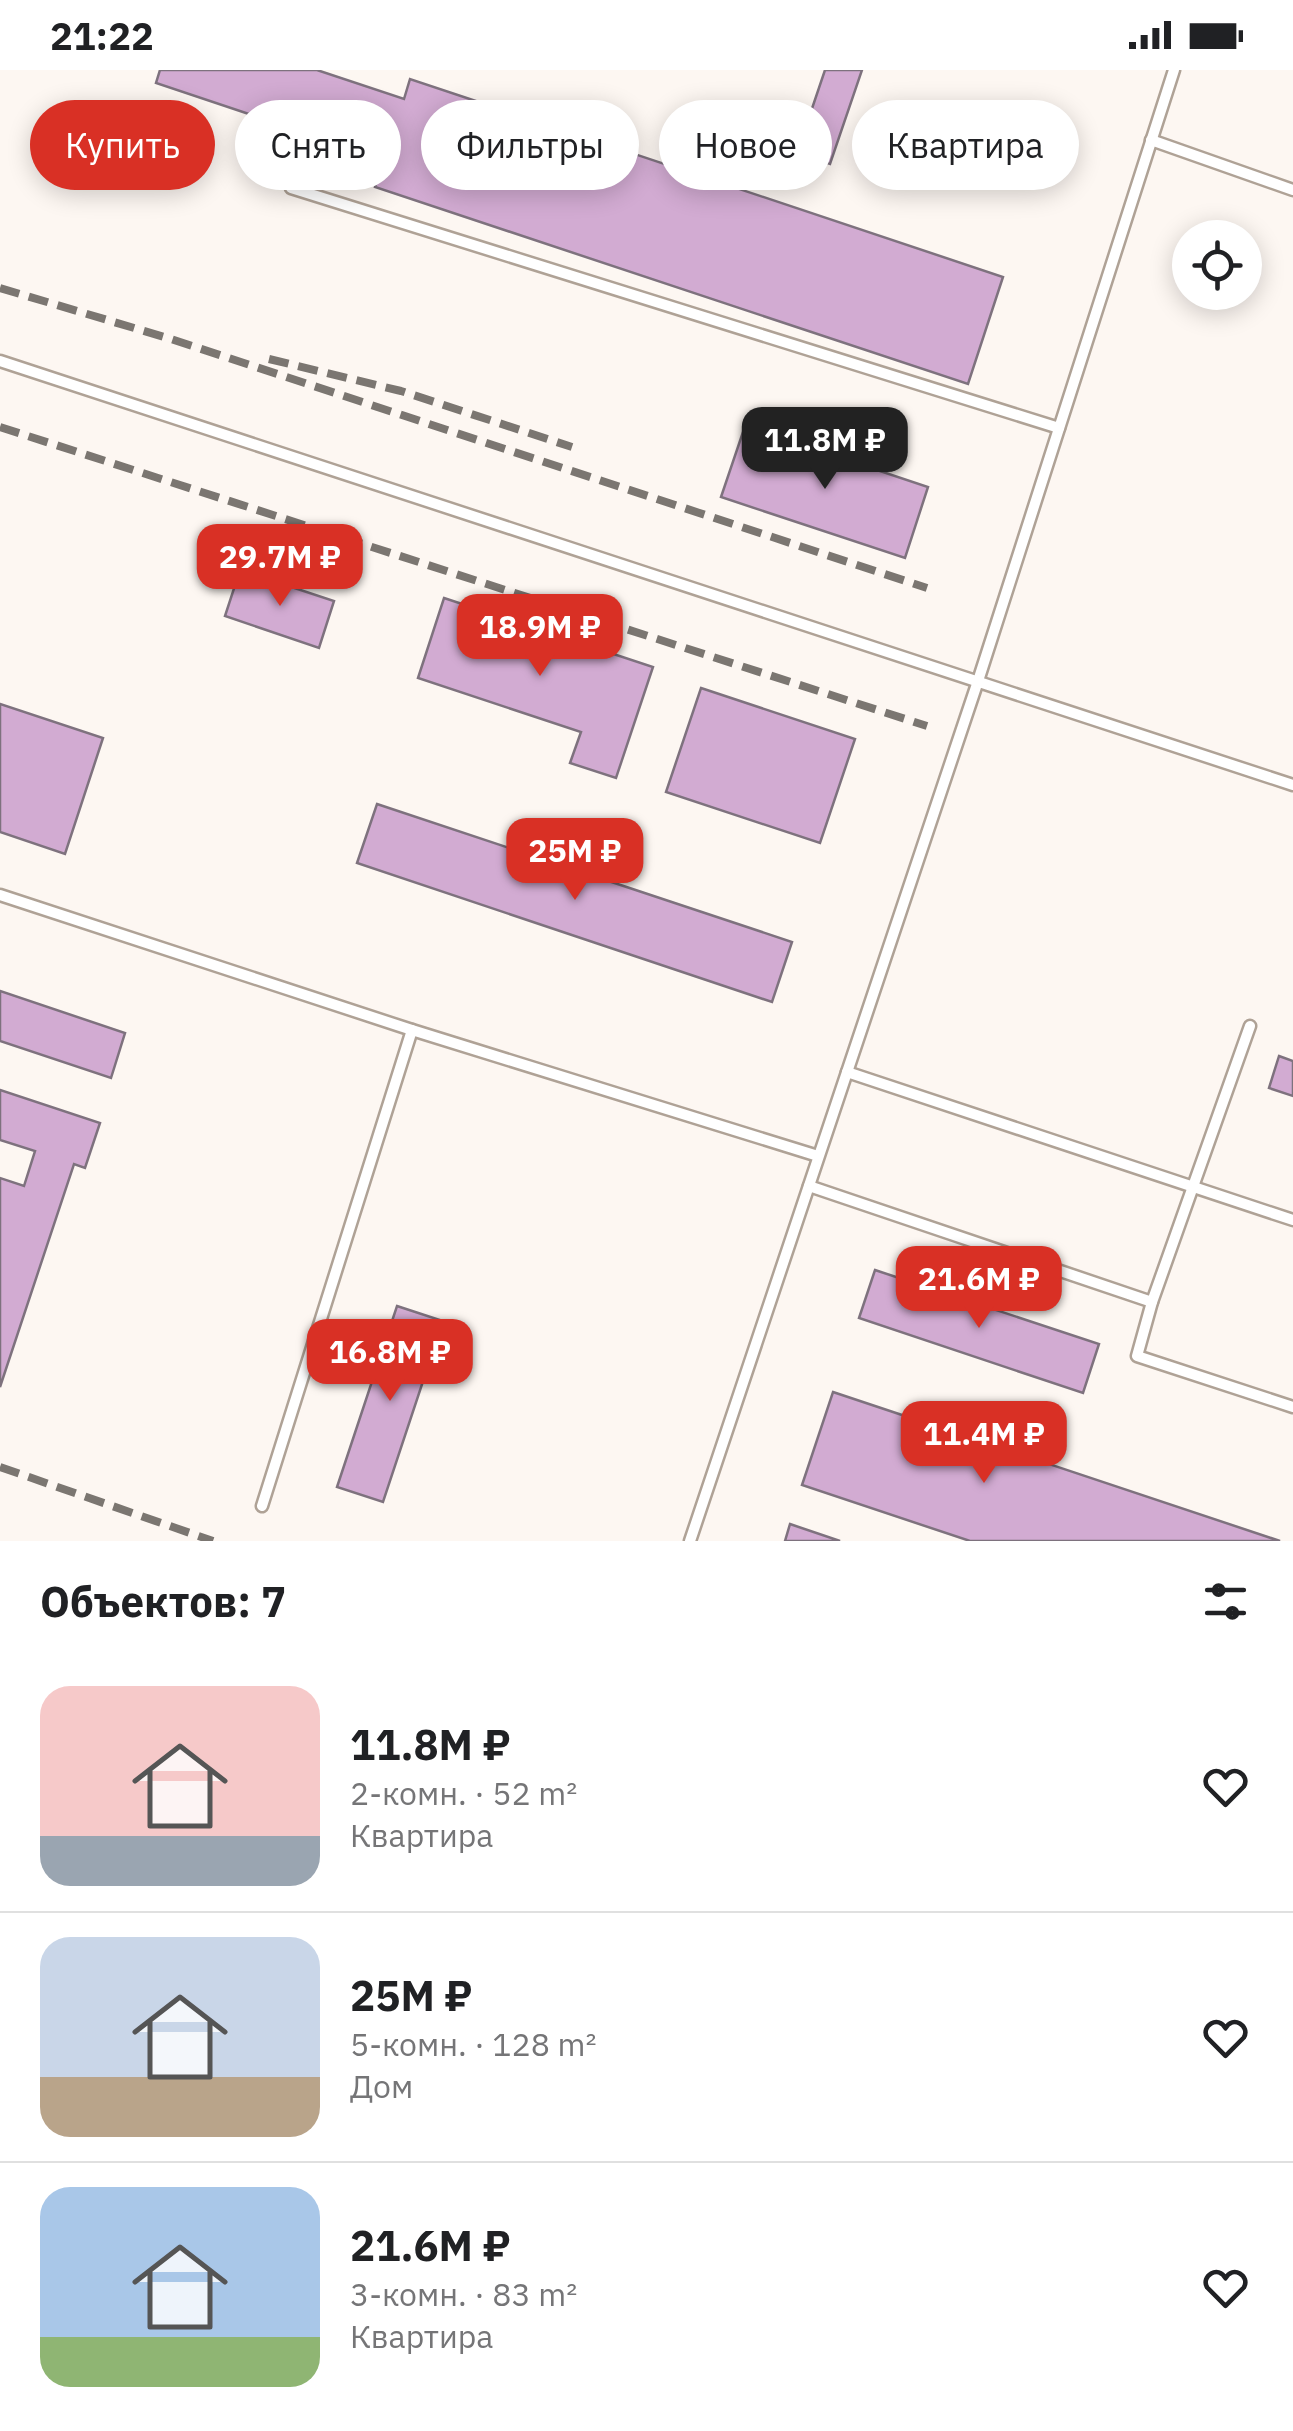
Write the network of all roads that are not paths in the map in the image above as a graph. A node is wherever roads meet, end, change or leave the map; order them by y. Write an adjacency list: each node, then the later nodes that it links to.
1 (1174, 70): 2 (lane)
2 (1151, 140): 4 (lane); 6 (lane)
3 (297, 190): 6 (lane)
4 (1293, 190)
5 (0, 361): 7 (lane)
6 (1059, 428): 7 (lane)
7 (978, 680): 8 (lane); 12 (lane)
8 (1293, 785)
9 (0, 896): 11 (lane)
10 (1250, 1026): 15 (lane)
11 (412, 1030): 13 (lane); 19 (lane)
12 (847, 1072): 13 (lane); 15 (lane)
13 (818, 1156): 14 (lane)
14 (809, 1186): 17 (lane); 20 (lane)
15 (1194, 1187): 16 (lane); 17 (lane)
16 (1293, 1220)
17 (1152, 1302): 18 (lane)
18 (1293, 1406)
19 (262, 1506)
20 (690, 1541)

